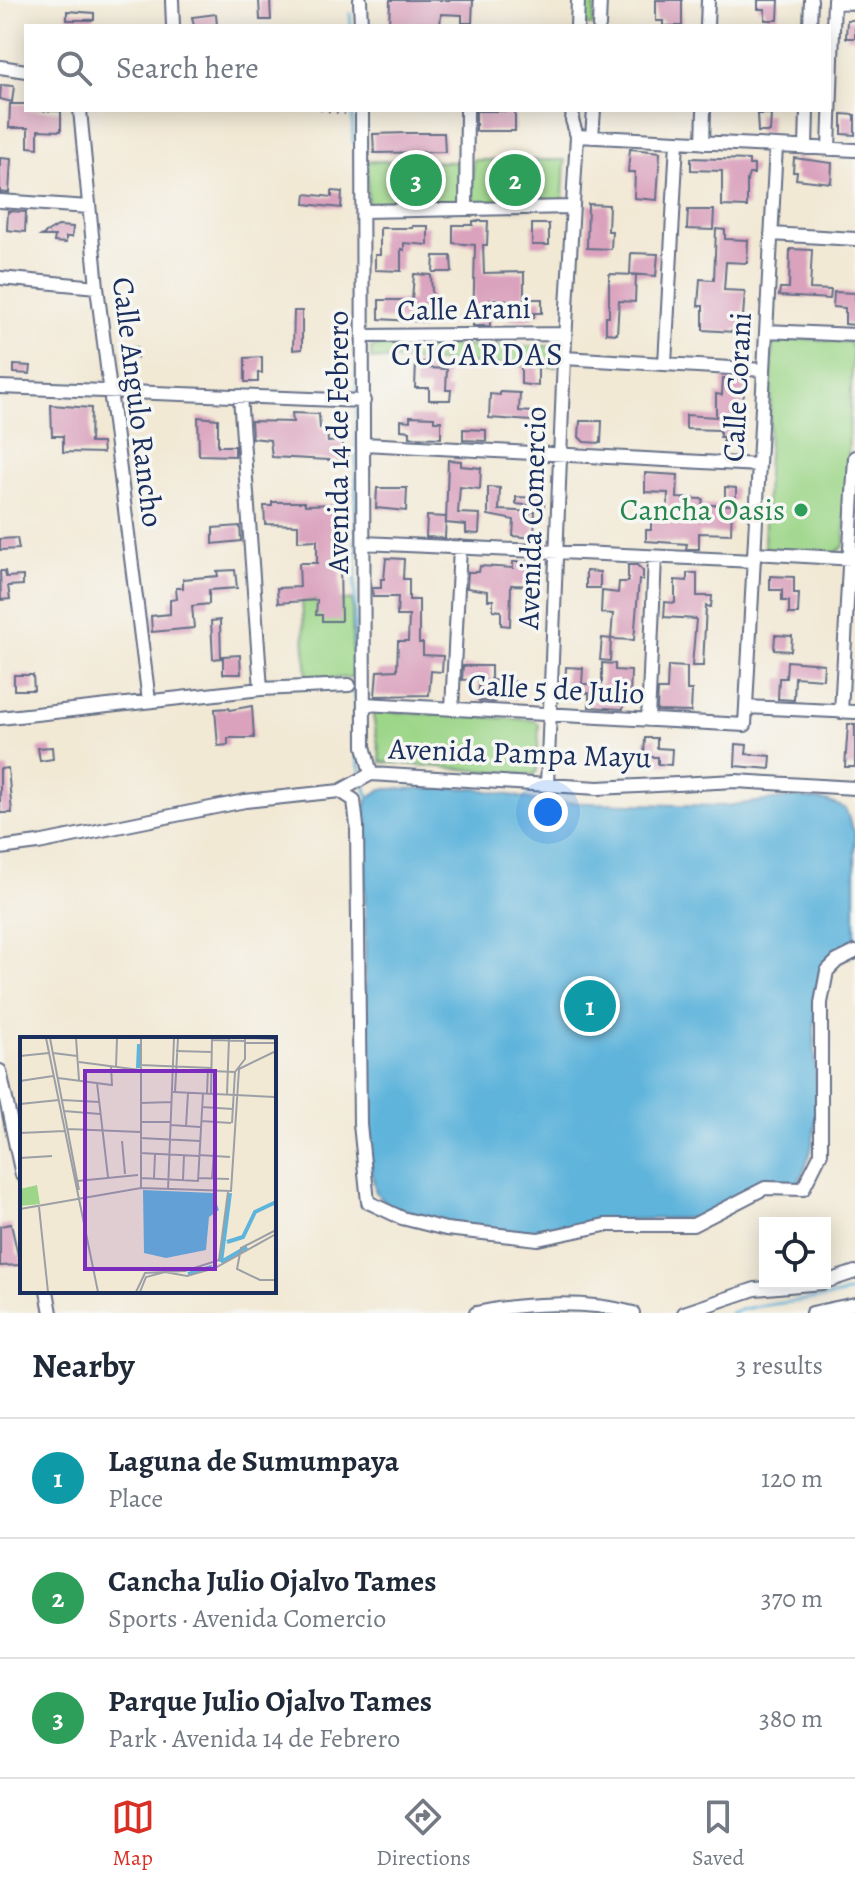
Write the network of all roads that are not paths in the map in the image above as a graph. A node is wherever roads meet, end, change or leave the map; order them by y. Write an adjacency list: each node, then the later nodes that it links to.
1 (172, 0): 9 (street)
2 (360, 0): 10 (street)
3 (578, 0): 11 (street)
4 (600, 0): 12 (street)
5 (708, 0): 13 (street)
6 (811, 0): 14 (street)
7 (834, 1): 8 (street); 17 (street)
8 (855, 3)
9 (173, 24)
10 (361, 24)
11 (577, 24)
12 (599, 24)
13 (707, 24)
14 (810, 24)
15 (0, 67): 16 (street)
16 (24, 71)
17 (831, 90)
18 (80, 112): 35 (street, Calle Angulo Rancho)
19 (362, 112): 38 (street, Avenida 14 de Febrero)
20 (467, 112): 37 (street)
21 (573, 112): 26 (street, Avenida Comercio)
22 (594, 112): 27 (street)
23 (704, 112): 29 (street)
24 (807, 112): 31 (street)
25 (830, 112): 32 (street)
26 (577, 136): 27 (street); 36 (street, Avenida Comercio)
27 (592, 137): 28 (street)
28 (677, 142): 29 (street); 48 (street)
29 (703, 143): 30 (street)
30 (776, 146): 31 (street); 39 (street, Calle Corani)
31 (806, 148): 32 (street)
32 (829, 149): 33 (street)
33 (855, 150)
34 (0, 201): 35 (street)
35 (89, 207): 42 (street, Calle Angulo Rancho)
36 (573, 207): 37 (street); 44 (street, Avenida Comercio)
37 (466, 209): 38 (street)
38 (363, 211): 46 (street, Avenida 14 de Febrero)
39 (771, 234): 40 (street); 43 (street, Calle Corani)
40 (855, 239)
41 (0, 278): 42 (street)
42 (97, 287): 51 (street, Calle Angulo Rancho)
43 (766, 331): 45 (street); 49 (street, Calle Corani)
44 (565, 334): 46 (street, Calle Arani); 47 (street, Avenida Comercio)
45 (855, 335)
46 (364, 336): 53 (street, Avenida 14 de Febrero)
47 (564, 358): 48 (street); 55 (street, Avenida Comercio)
48 (665, 364): 49 (street)
49 (764, 370): 57 (street, Calle Corani)
50 (0, 387): 51 (street)
51 (110, 392): 52 (street); 66 (street, Calle Angulo Rancho)
52 (240, 396): 53 (street); 65 (street)
53 (358, 401): 54 (street, Avenida 14 de Febrero)
54 (364, 444): 55 (street); 58 (street, Avenida 14 de Febrero)
55 (561, 453): 57 (street); 60 (street, Avenida Comercio)
56 (855, 457): 63 (street)
57 (759, 465): 62 (street, Calle Corani)
58 (364, 543): 59 (street); 67 (street, Avenida 14 de Febrero)
59 (460, 547): 60 (street); 69 (street)
60 (557, 552): 61 (street); 72 (street, Avenida Comercio)
61 (655, 557): 62 (street); 74 (street)
62 (754, 557): 63 (street); 68 (street, Calle Corani)
63 (852, 559): 70 (street)
64 (349, 685): 65 (street)
65 (261, 689): 66 (street)
66 (149, 701): 73 (street)
67 (365, 704): 69 (street, Calle 5 de Julio); 76 (street, Avenida 14 de Febrero)
68 (746, 707): 70 (street); 75 (street, Calle Corani)
69 (452, 709): 72 (street, Calle 5 de Julio)
70 (841, 712): 71 (street)
71 (855, 712)
72 (550, 715): 74 (street, Calle 5 de Julio); 77 (street, Avenida Comercio)
73 (0, 718)
74 (648, 720): 75 (street, Calle 5 de Julio)
75 (745, 725)
76 (371, 774): 77 (street, Avenida Pampa Mayu); 79 (street, Avenida Pampa Mayu)
77 (547, 785): 78 (street, Avenida Pampa Mayu)
78 (855, 788)
79 (340, 791): 80 (street, Avenida Pampa Mayu); 81 (street)
80 (0, 848)
81 (855, 952)
82 (0, 1071): 83 (street)
83 (20, 1166)
84 (855, 1272): 85 (street)
85 (831, 1281)
86 (759, 1289): 92 (street)
87 (47, 1293): 89 (street)
88 (855, 1304): 93 (street)
89 (51, 1313)
90 (476, 1313): 91 (street)
91 (633, 1313)
92 (684, 1313)
93 (812, 1313)

